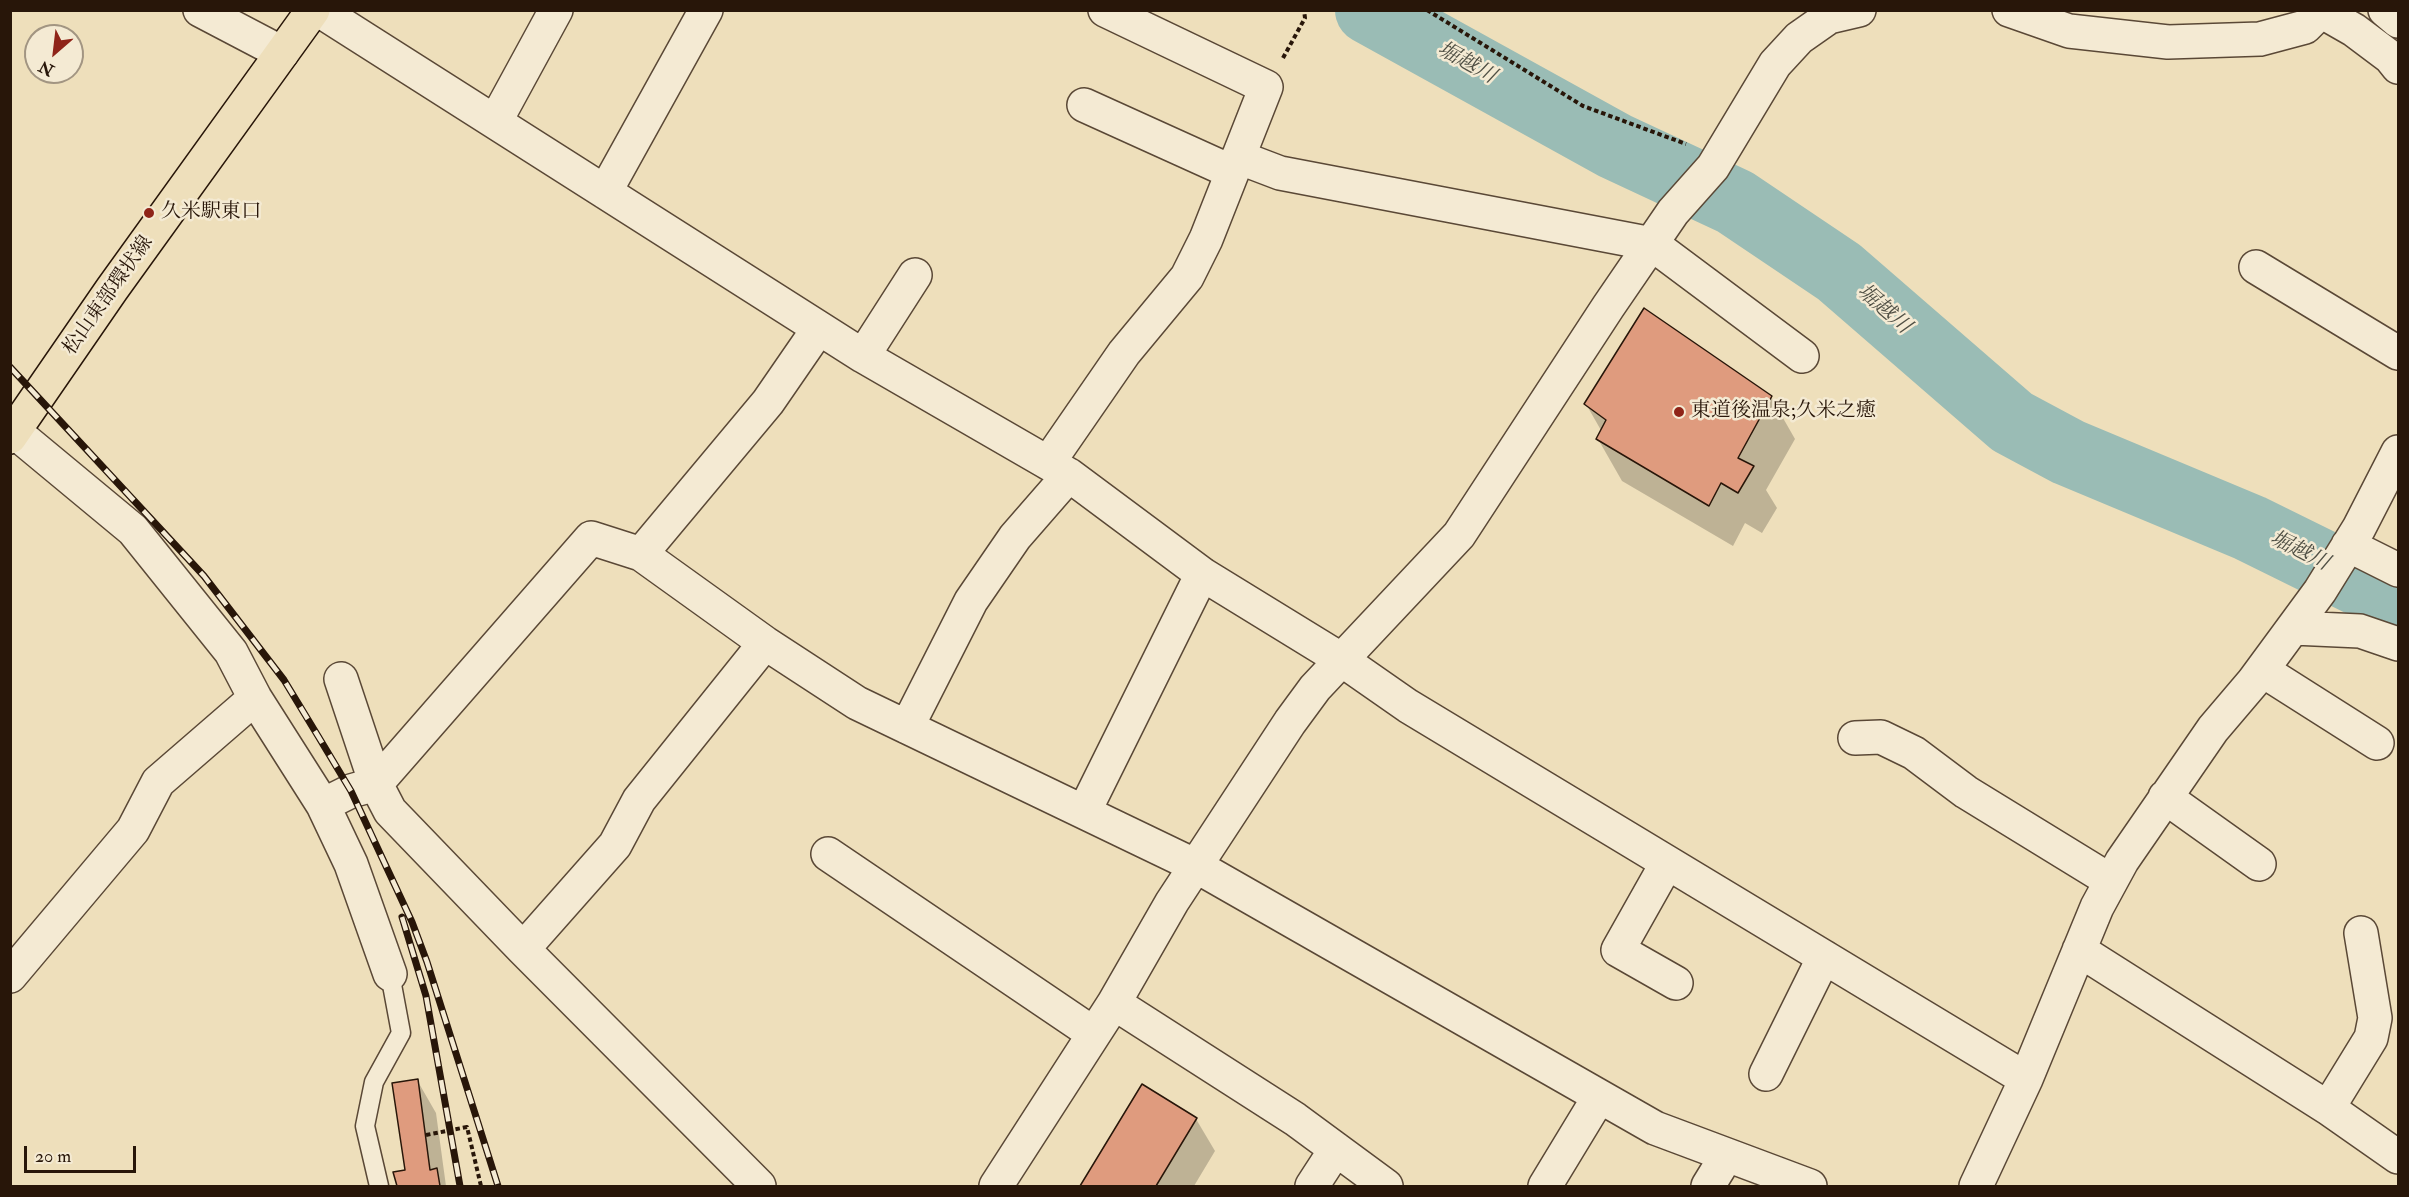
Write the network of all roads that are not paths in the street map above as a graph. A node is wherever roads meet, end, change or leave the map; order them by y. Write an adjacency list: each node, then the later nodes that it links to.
1 (200, 10): 12 (street)
2 (314, 10): 12 (main road, 松山東部環状線)
3 (319, 10): 15 (street)
4 (556, 10): 15 (street)
5 (706, 10): 17 (street)
6 (1104, 10): 16 (street)
7 (2009, 10): 9 (street)
8 (2385, 10): 11 (street)
9 (2320, 11): 13 (street)
10 (1837, 13): 18 (street)
11 (2398, 21)
12 (282, 53): 25 (main road, 松山東部環状線)
13 (2398, 67)
14 (1084, 105): 16 (street)
15 (495, 122): 17 (street)
16 (1235, 164): 18 (street); 27 (street)
17 (605, 192): 21 (street)
18 (1652, 244): 24 (street); 35 (street)
19 (2256, 267): 22 (street)
20 (915, 275): 23 (street)
21 (819, 328): 23 (street); 29 (street)
22 (2398, 353)
23 (863, 356): 27 (street)
24 (1802, 356)
25 (12, 432): 38 (street)
26 (2396, 463): 28 (street)
27 (1059, 469): 31 (street); 39 (street)
28 (2348, 545): 30 (street); 32 (street)
29 (640, 554): 33 (street); 42 (street)
30 (2398, 570)
31 (1202, 574): 35 (street); 45 (street)
32 (2293, 628): 34 (street); 36 (street)
33 (765, 643): 39 (street); 52 (street)
34 (2398, 644)
35 (1342, 660): 47 (street); 49 (street)
36 (2262, 670): 41 (street); 43 (street)
37 (341, 679): 42 (street)
38 (255, 698): 44 (street); 56 (street)
39 (907, 727): 45 (street)
40 (1855, 738): 50 (street)
41 (2377, 743)
42 (376, 784): 44 (street); 52 (street)
43 (2165, 797): 48 (street); 50 (street)
44 (323, 805): 55 (street)
45 (1084, 813): 49 (street)
46 (828, 854): 59 (street)
47 (1667, 863): 54 (street); 57 (street)
48 (2259, 864)
49 (1197, 866): 58 (street); 62 (street)
50 (2111, 882): 53 (street)
51 (2361, 933): 63 (street)
52 (523, 950): 68 (street)
53 (2079, 950): 61 (street); 63 (street)
54 (1824, 957): 60 (street); 61 (street)
55 (390, 974): 67 (lane)
56 (10, 976)
57 (1676, 982)
58 (1114, 1003): 59 (street); 64 (street)
59 (1094, 1034): 69 (street)
60 (1766, 1074)
61 (2026, 1079): 75 (street)
62 (1599, 1097): 65 (street); 72 (street)
63 (2328, 1108): 66 (street)
64 (1336, 1149): 70 (street); 71 (street)
65 (1727, 1155): 73 (street); 74 (street)
66 (2398, 1157)
67 (379, 1186)
68 (759, 1186)
69 (996, 1186)
70 (1312, 1186)
71 (1386, 1186)
72 (1545, 1186)
73 (1708, 1186)
74 (1810, 1186)
75 (1976, 1186)

